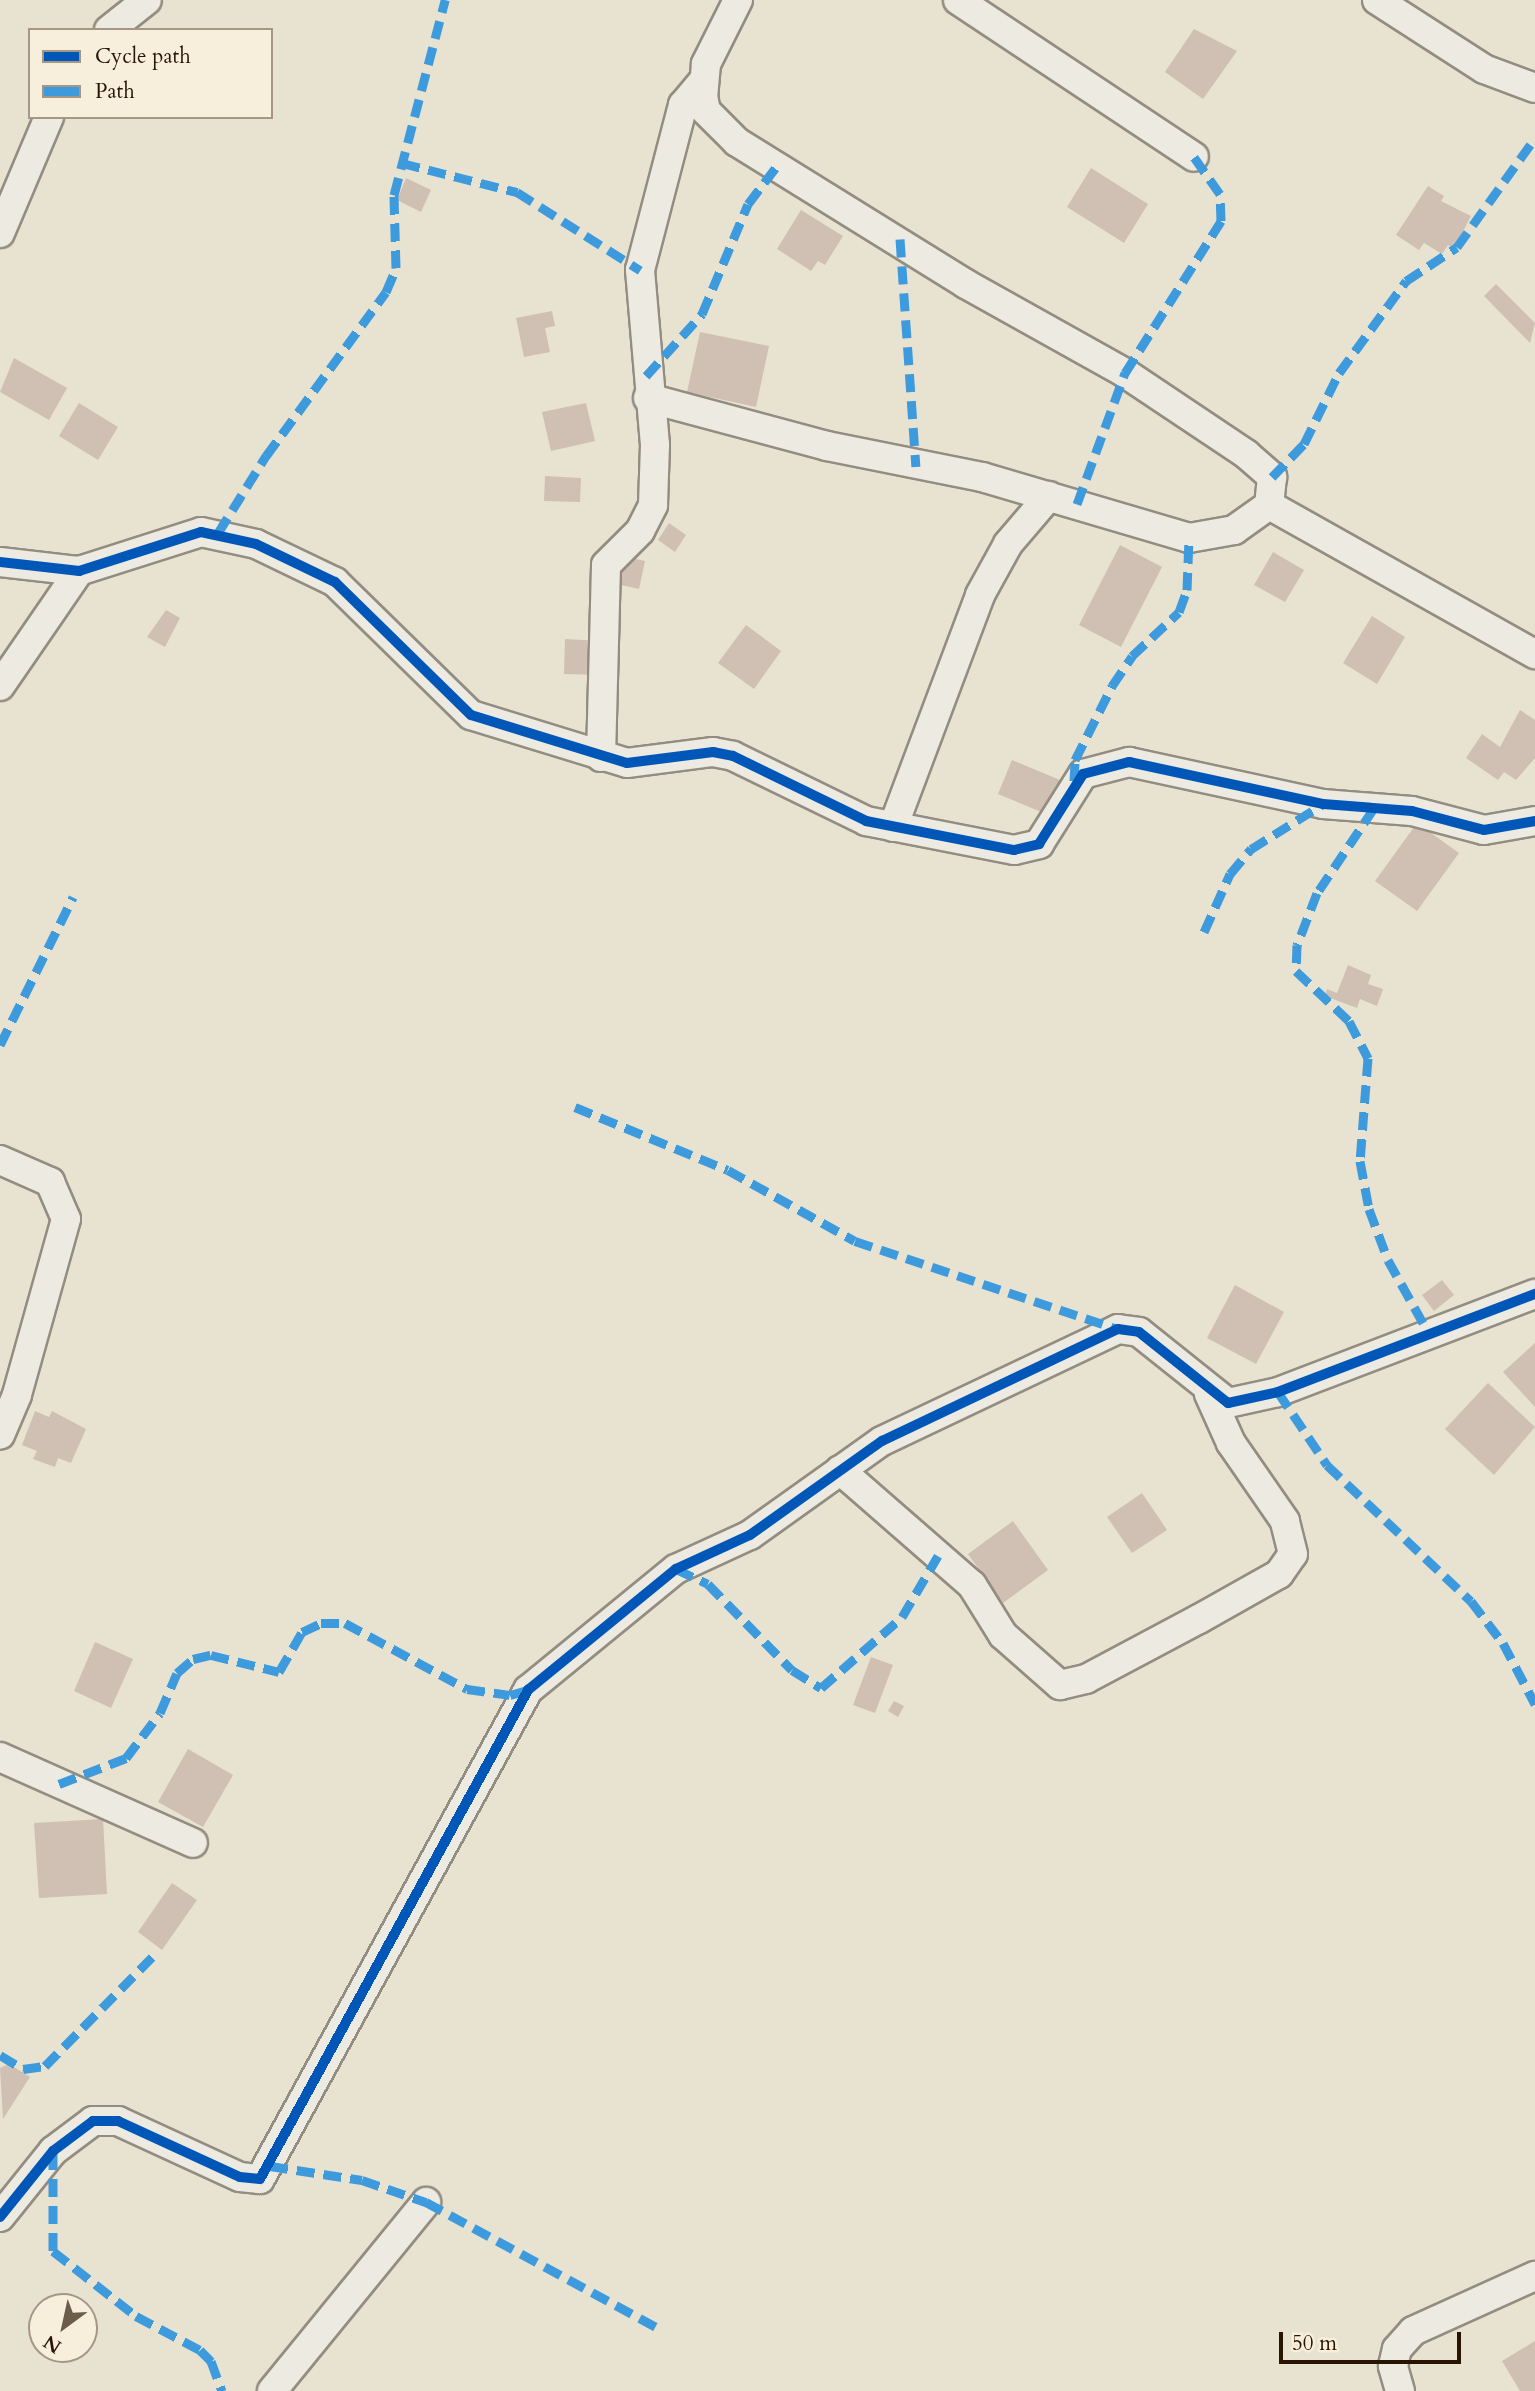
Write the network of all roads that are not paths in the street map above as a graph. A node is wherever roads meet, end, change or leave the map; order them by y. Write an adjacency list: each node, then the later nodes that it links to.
1 (147, 0): 5 (street)
2 (738, 0): 6 (street)
3 (958, 0): 9 (street)
4 (1377, 0): 7 (street)
5 (112, 28)
6 (703, 81): 11 (street); 13 (street)
7 (1535, 88)
8 (48, 119): 10 (street)
9 (1194, 157)
10 (0, 233)
11 (648, 398): 12 (street); 18 (street)
12 (1049, 496): 13 (street); 20 (street)
13 (1269, 505): 16 (street)
14 (0, 562): 15 (street)
15 (79, 572): 17 (street); 18 (street)
16 (1535, 654)
17 (0, 686)
18 (601, 757): 20 (street)
19 (1535, 821): 20 (street)
20 (893, 827)
21 (0, 1160): 24 (street)
22 (1535, 1294): 23 (street)
23 (1209, 1394): 25 (street); 25 (street)
24 (0, 1435)
25 (840, 1471): 29 (street)
26 (0, 1757): 27 (street)
27 (193, 1843)
28 (426, 2202): 31 (street)
29 (0, 2217)
30 (1535, 2276): 32 (street)
31 (272, 2391)
32 (1400, 2391)

